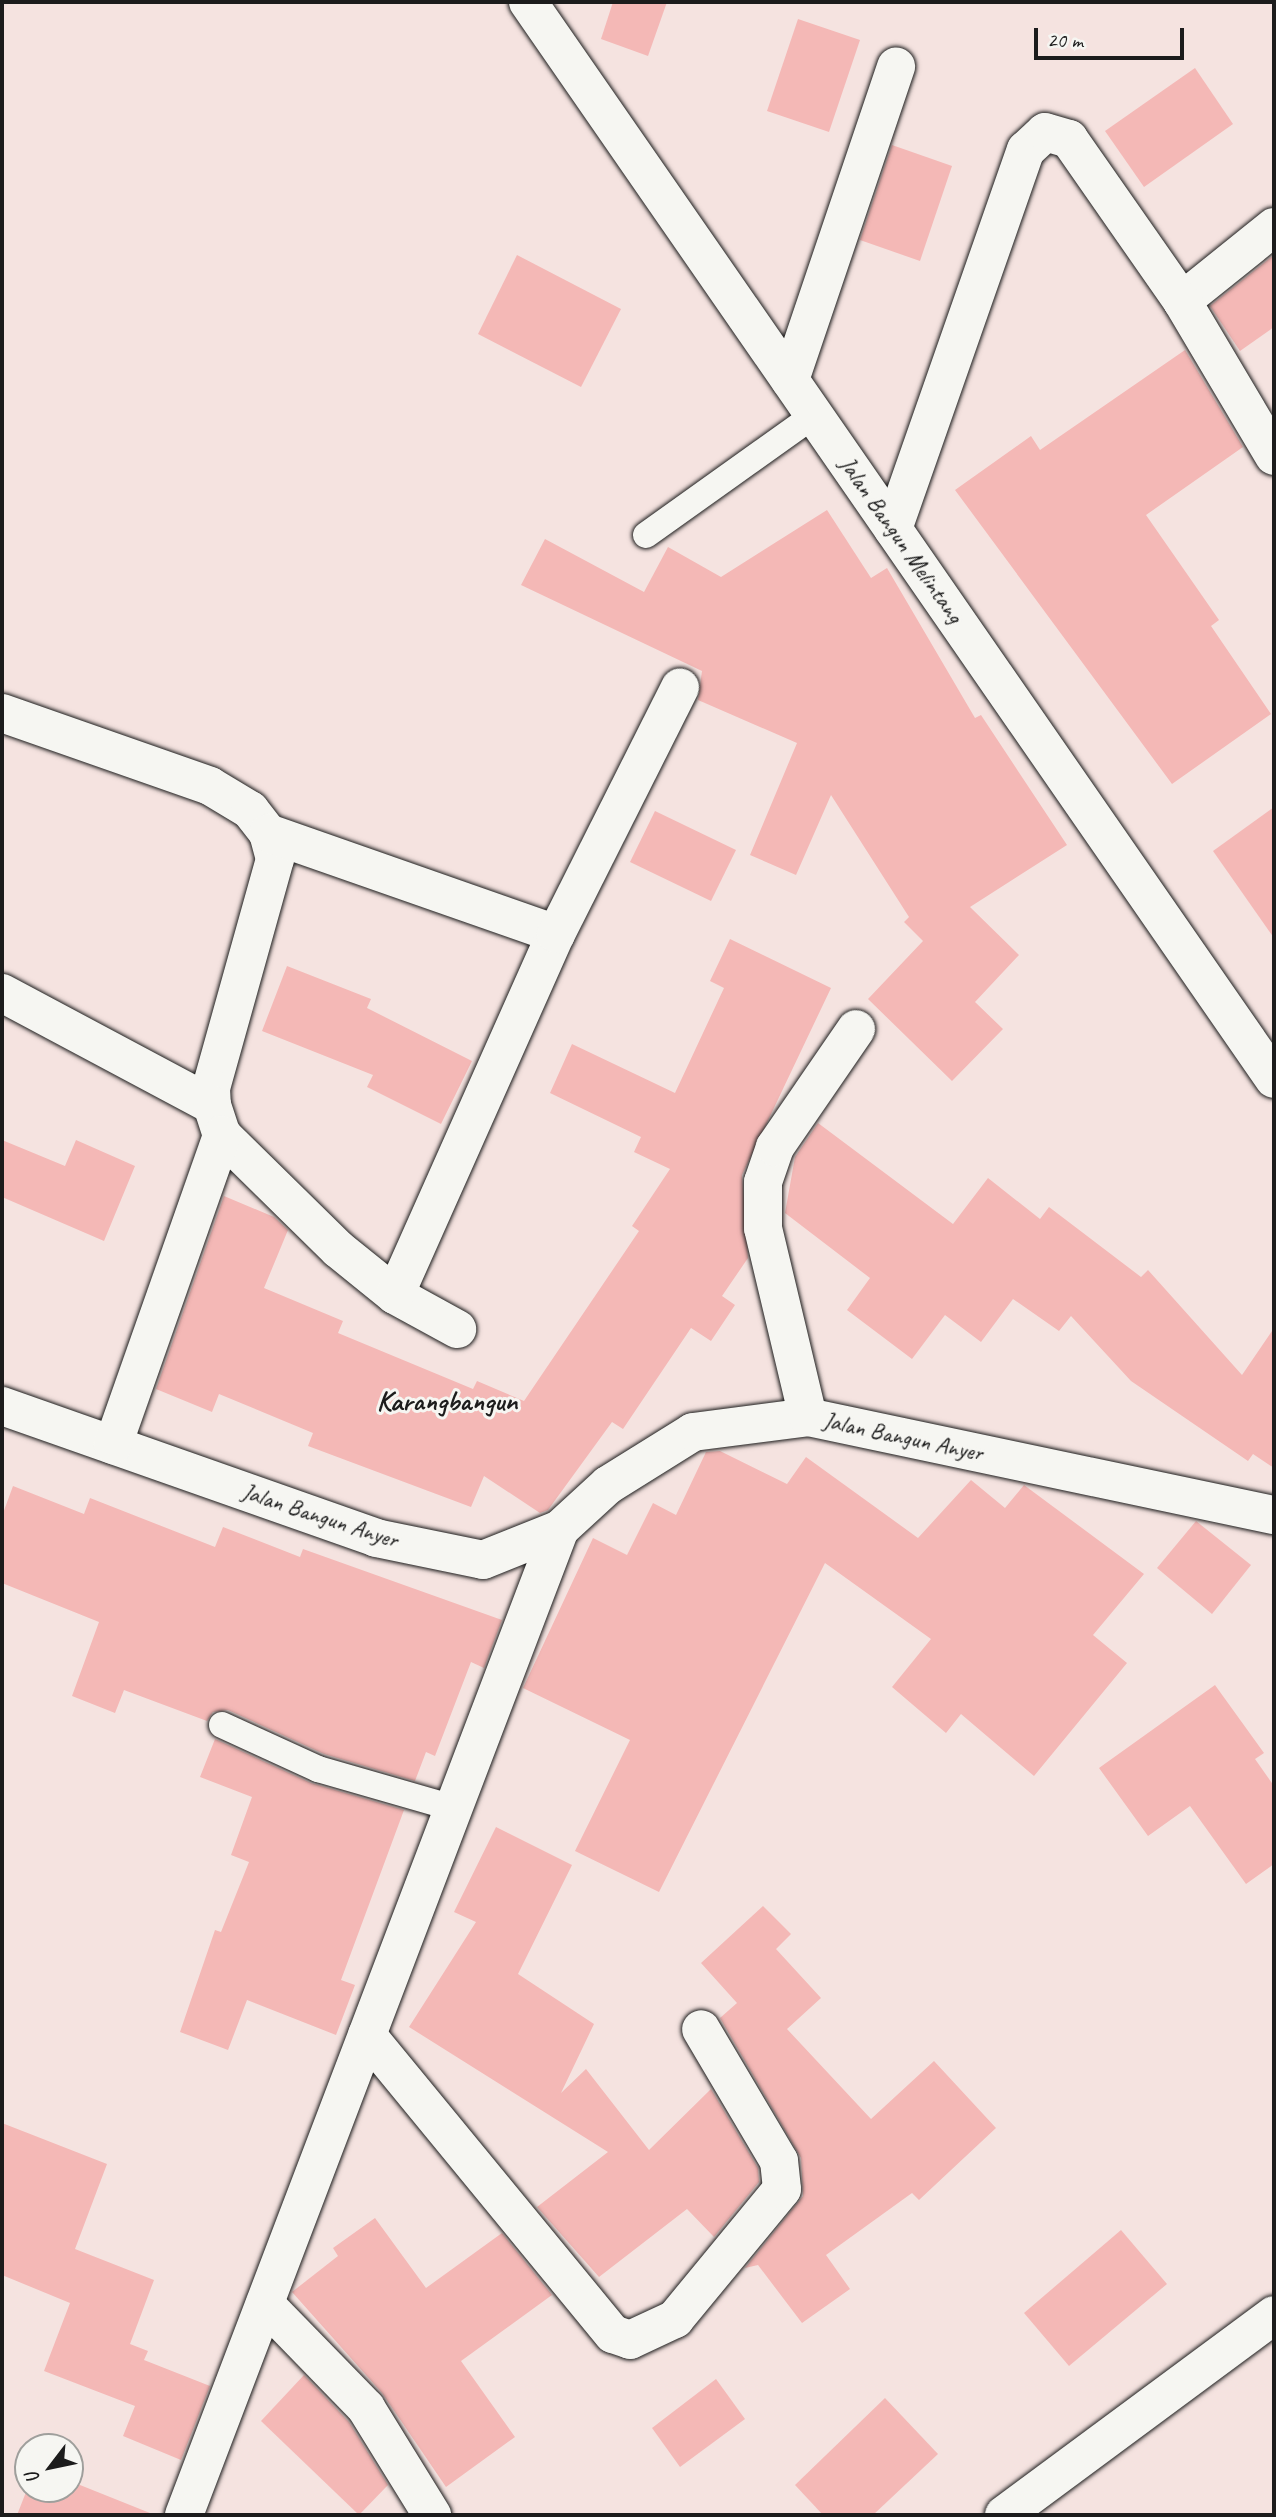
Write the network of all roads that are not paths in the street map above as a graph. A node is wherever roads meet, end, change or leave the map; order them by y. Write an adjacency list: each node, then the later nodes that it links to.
1 (528, 2): 5 (street, Jalan Bangun Melintang)
2 (896, 65): 5 (street)
3 (1274, 227): 4 (street)
4 (1182, 301): 7 (street); 8 (street)
5 (790, 380): 6 (street, Jalan Bangun Melintang)
6 (814, 415): 8 (street, Jalan Bangun Melintang); 9 (lane)
7 (1274, 456)
8 (893, 529): 16 (street, Jalan Bangun Melintang)
9 (646, 535)
10 (680, 687): 13 (street)
11 (2, 713): 12 (street)
12 (268, 832): 13 (street); 17 (street)
13 (556, 934): 18 (street)
14 (2, 993): 17 (street)
15 (856, 1029): 21 (street)
16 (1274, 1079)
17 (217, 1120): 18 (street); 22 (street)
18 (395, 1295): 19 (street)
19 (457, 1329)
20 (2, 1406): 22 (street, Jalan Bangun Anyer)
21 (808, 1417): 23 (street, Jalan Bangun Anyer); 24 (street, Jalan Bangun Anyer)
22 (113, 1445): 24 (street, Jalan Bangun Anyer)
23 (1274, 1515)
24 (560, 1529): 26 (street)
25 (222, 1725): 26 (lane)
26 (453, 1808): 28 (street)
27 (701, 2029): 28 (street)
28 (367, 2035): 29 (street)
29 (265, 2304): 31 (street); 32 (street)
30 (1274, 2315): 33 (street)
31 (184, 2515)
32 (432, 2515)
33 (1004, 2515)

